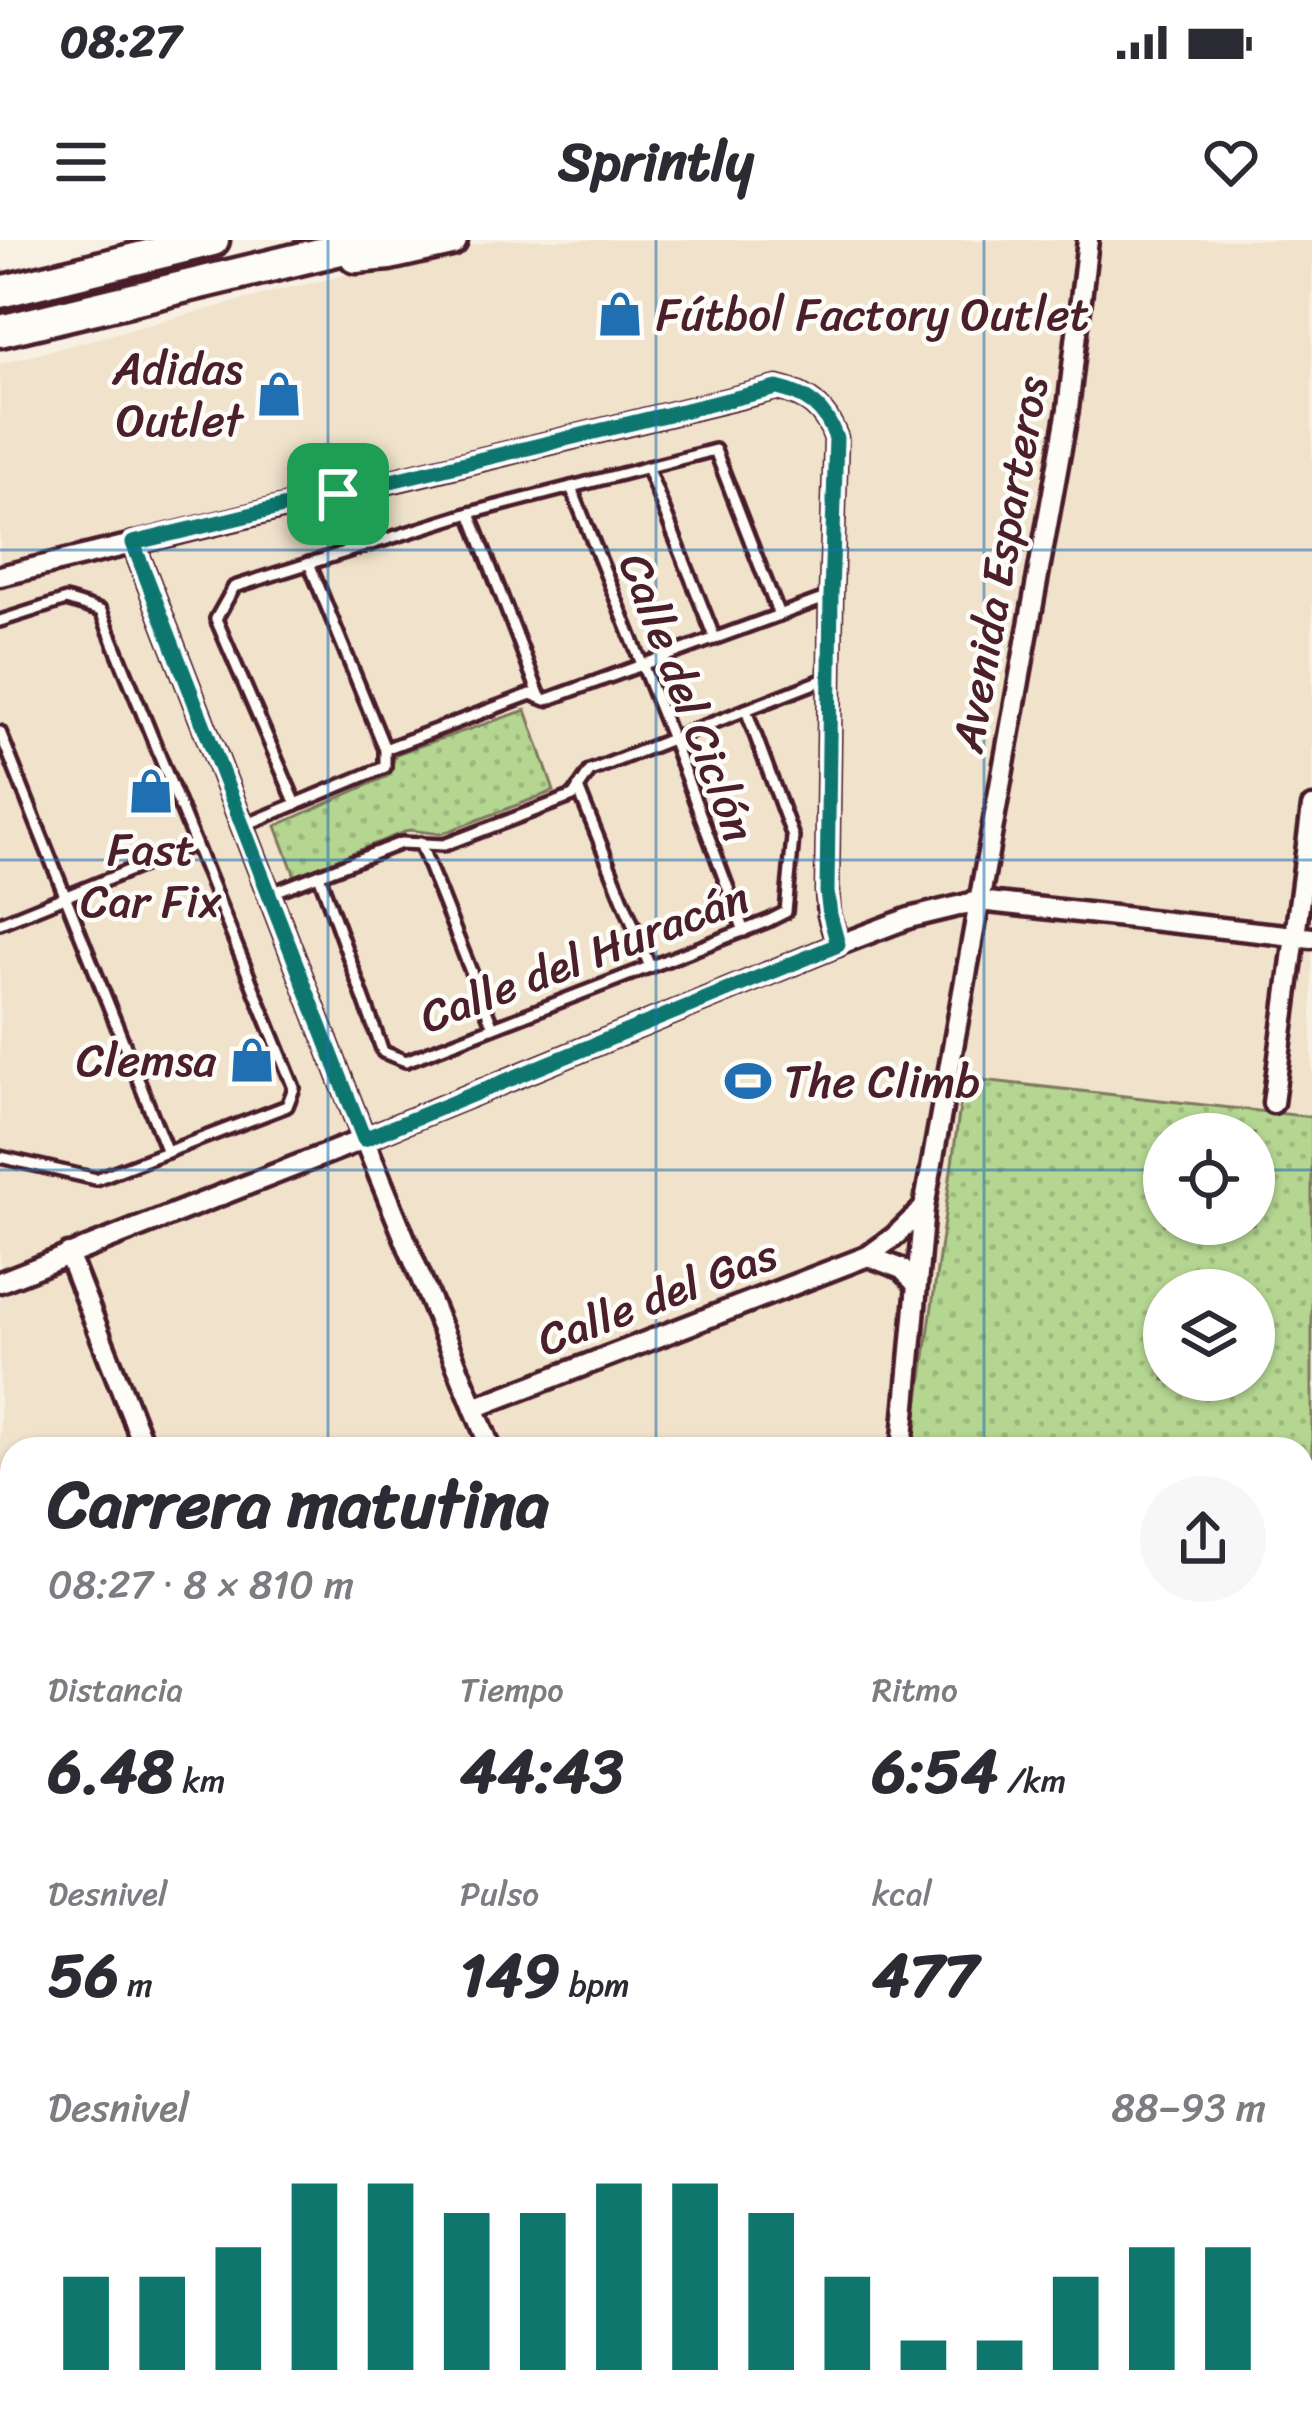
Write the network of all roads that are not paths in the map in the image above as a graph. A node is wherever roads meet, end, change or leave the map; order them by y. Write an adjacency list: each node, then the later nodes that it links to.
1 (213, 240): 6 (highway)
2 (378, 240): 5 (highway)
3 (451, 240): 5 (highway)
4 (1088, 240): 34 (street, Avenida Esparteros)
5 (284, 264): 7 (highway)
6 (0, 292)
7 (0, 332)
8 (647, 467): 9 (lane); 15 (lane); 17 (lane)
9 (571, 487): 10 (lane); 18 (lane, Calle del Ciclón)
10 (470, 513): 12 (lane); 20 (lane)
11 (133, 543): 13 (street); 14 (street); 28 (street)
12 (309, 563): 24 (lane); 26 (lane)
13 (0, 576)
14 (831, 596): 15 (lane); 19 (street)
15 (779, 615): 17 (lane)
16 (0, 621): 29 (lane)
17 (715, 639): 18 (lane)
18 (641, 665): 20 (lane); 23 (lane, Calle del Ciclón)
19 (830, 677): 21 (lane); 38 (street)
20 (540, 698): 24 (lane)
21 (746, 710): 23 (lane); 36 (lane, Calle del Huracán)
22 (0, 732): 33 (lane)
23 (672, 739): 25 (lane); 36 (lane, Calle del Ciclón)
24 (385, 748): 26 (lane)
25 (578, 788): 30 (lane); 39 (lane)
26 (296, 804): 28 (lane)
27 (1312, 807): 37 (street)
28 (243, 826): 32 (street)
29 (195, 844): 33 (lane); 43 (lane)
30 (420, 844): 31 (lane); 40 (lane)
31 (319, 875): 32 (lane); 40 (lane, Calle del Huracán)
32 (269, 894): 42 (street)
33 (65, 896): 35 (lane); 43 (lane)
34 (979, 901): 37 (street); 38 (street); 45 (street, Avenida Esparteros)
35 (0, 923)
36 (744, 931): 39 (lane, Calle del Huracán)
37 (1303, 937): 41 (street)
38 (838, 945): 42 (street)
39 (650, 967): 40 (lane, Calle del Huracán)
40 (493, 1028)
41 (1273, 1103)
42 (364, 1139): 46 (street); 50 (street)
43 (167, 1152): 44 (lane)
44 (0, 1157)
45 (924, 1208): 47 (street, Calle del Gas); 49 (street, Avenida Esparteros)
46 (68, 1254): 48 (street); 51 (street)
47 (868, 1256): 49 (street); 50 (street, Calle del Gas)
48 (0, 1282)
49 (915, 1282): 53 (street, Avenida Esparteros)
50 (474, 1408): 52 (street)
51 (140, 1437)
52 (486, 1437)
53 (903, 1437)

